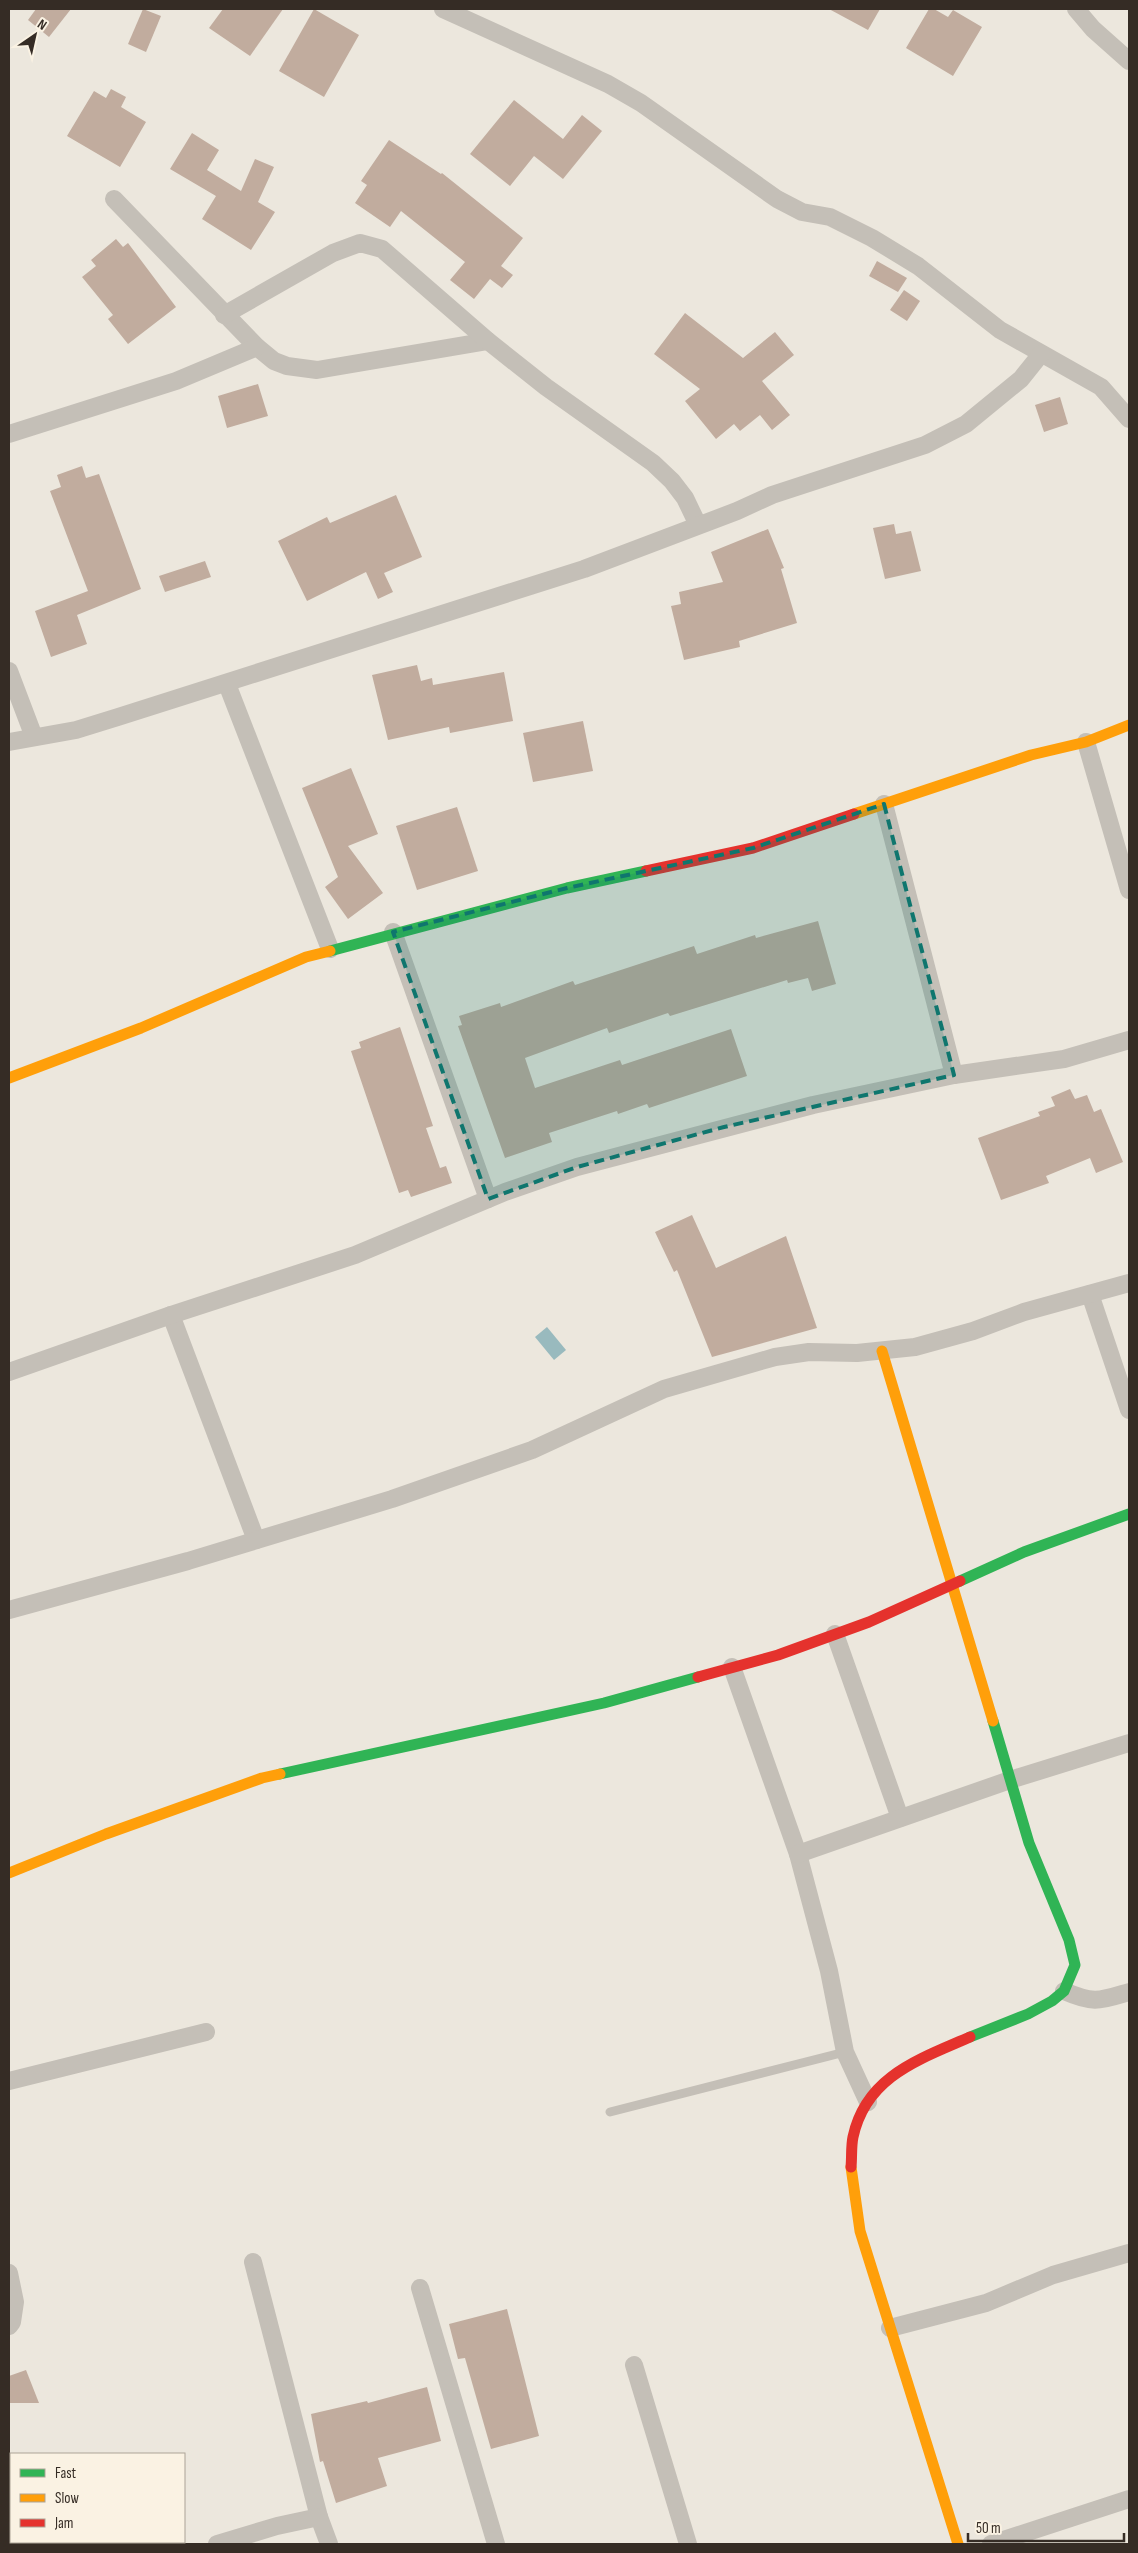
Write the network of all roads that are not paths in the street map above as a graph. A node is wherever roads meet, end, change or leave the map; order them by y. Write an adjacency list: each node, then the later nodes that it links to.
1 (443, 9): 8 (street)
2 (1076, 9): 3 (street)
3 (1129, 61)
4 (114, 199): 5 (street)
5 (224, 315): 6 (street); 7 (street)
6 (488, 341): 7 (street); 11 (street)
7 (257, 348): 10 (street)
8 (1041, 354): 9 (street); 11 (street)
9 (1129, 419)
10 (9, 434)
11 (698, 526): 13 (street)
12 (9, 671): 15 (street)
13 (226, 684): 15 (street); 21 (street)
14 (1129, 725): 17 (street)
15 (34, 737): 16 (street)
16 (9, 742)
17 (1086, 742): 18 (street); 19 (street)
18 (884, 804): 20 (street); 23 (street)
19 (1129, 890)
20 (394, 932): 21 (street); 25 (street)
21 (330, 949): 24 (street)
22 (1129, 1040): 23 (street)
23 (954, 1076): 25 (street)
24 (9, 1078)
25 (488, 1199): 28 (street)
26 (1129, 1283): 27 (street)
27 (1090, 1294): 29 (street); 31 (street)
28 (171, 1314): 30 (street); 33 (street)
29 (882, 1351): 33 (street); 34 (street)
30 (9, 1372)
31 (1129, 1410)
32 (1129, 1514): 34 (street)
33 (256, 1540): 35 (street)
34 (950, 1584): 36 (street); 39 (street)
35 (9, 1610)
36 (835, 1634): 37 (street); 40 (street)
37 (732, 1667): 41 (street); 42 (street)
38 (1129, 1743): 39 (street)
39 (1010, 1780): 40 (street); 43 (street)
40 (900, 1818): 41 (street)
41 (798, 1854): 46 (street)
42 (9, 1873)
43 (1064, 1991): 44 (street); 48 (street)
44 (1129, 1992)
45 (206, 2032): 47 (street)
46 (846, 2052): 48 (street); 49 (lane)
47 (9, 2081)
48 (868, 2102): 55 (street)
49 (610, 2112)
50 (1129, 2253): 55 (street)
51 (253, 2262): 58 (street)
52 (9, 2272): 54 (street)
53 (420, 2288): 62 (street)
54 (9, 2326)
55 (890, 2328): 64 (street)
56 (634, 2365): 63 (street)
57 (1129, 2499): 59 (street)
58 (319, 2518): 60 (street); 61 (street)
59 (1013, 2541): 65 (street)
60 (217, 2544)
61 (329, 2544)
62 (496, 2544)
63 (688, 2544)
64 (958, 2544)
65 (991, 2544)

